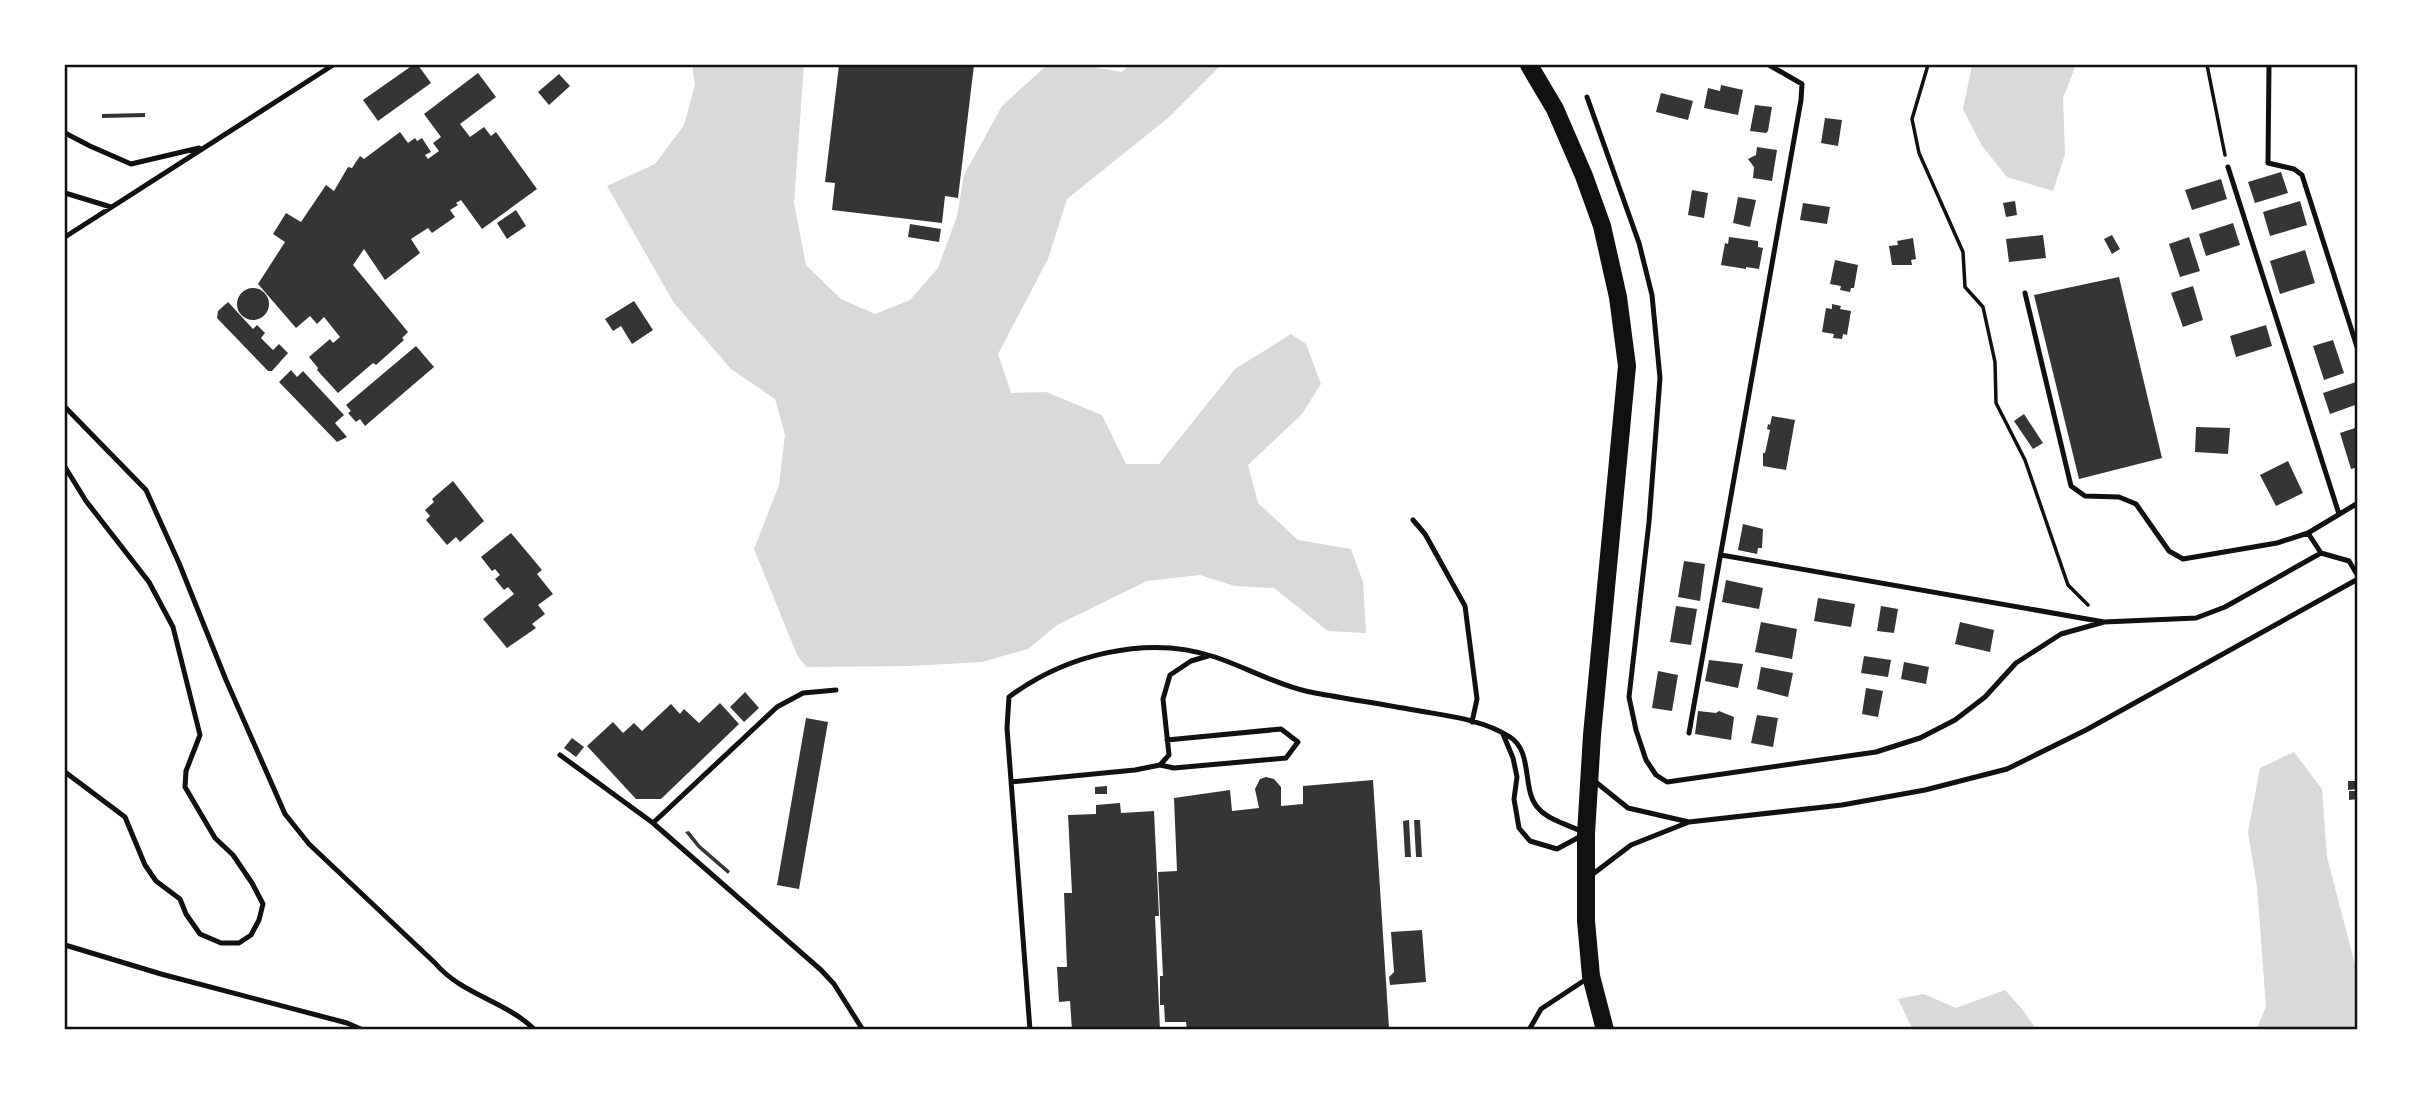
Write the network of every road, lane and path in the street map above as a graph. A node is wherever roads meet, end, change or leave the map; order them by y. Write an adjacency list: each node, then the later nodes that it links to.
1 (333, 65): 9 (lane)
2 (1529, 65): 35 (main road)
3 (1769, 65): 23 (lane)
4 (1928, 65): 25 (path)
5 (2207, 65): 10 (path)
6 (2269, 65): 15 (lane)
7 (1587, 97): 25 (lane)
8 (65, 133): 9 (lane)
9 (205, 147): 12 (lane)
10 (2228, 167): 19 (lane)
11 (65, 193): 12 (lane)
12 (111, 207): 13 (lane)
13 (65, 237)
14 (2025, 293): 21 (lane)
15 (2358, 350)
16 (65, 407): 44 (lane)
17 (65, 467): 34 (lane)
18 (2358, 503): 19 (lane)
19 (2339, 514): 21 (lane)
20 (1413, 520): 28 (lane)
21 (2308, 533): 22 (lane)
22 (2321, 553): 24 (lane); 25 (lane)
23 (1721, 555): 25 (lane); 29 (lane)
24 (2358, 578): 37 (lane)
25 (2104, 622)
26 (1210, 656): 28 (lane); 31 (lane); 36 (lane)
27 (836, 690): 38 (lane)
28 (1472, 722): 30 (lane)
29 (1689, 733)
30 (1503, 734): 39 (lane); 39 (lane)
31 (1167, 740): 33 (lane); 33 (lane)
32 (560, 755): 38 (lane)
33 (1160, 765): 36 (lane)
34 (65, 772)
35 (1589, 777): 37 (lane); 39 (main road)
36 (1011, 782): 46 (lane)
37 (1689, 822): 40 (lane)
38 (653, 823): 45 (lane)
39 (1586, 834): 40 (main road)
40 (1587, 878): 42 (main road)
41 (65, 945): 43 (lane)
42 (1591, 976): 47 (lane); 48 (main road)
43 (363, 1030)
44 (535, 1030)
45 (863, 1030)
46 (1030, 1030)
47 (1530, 1030)
48 (1605, 1030)

